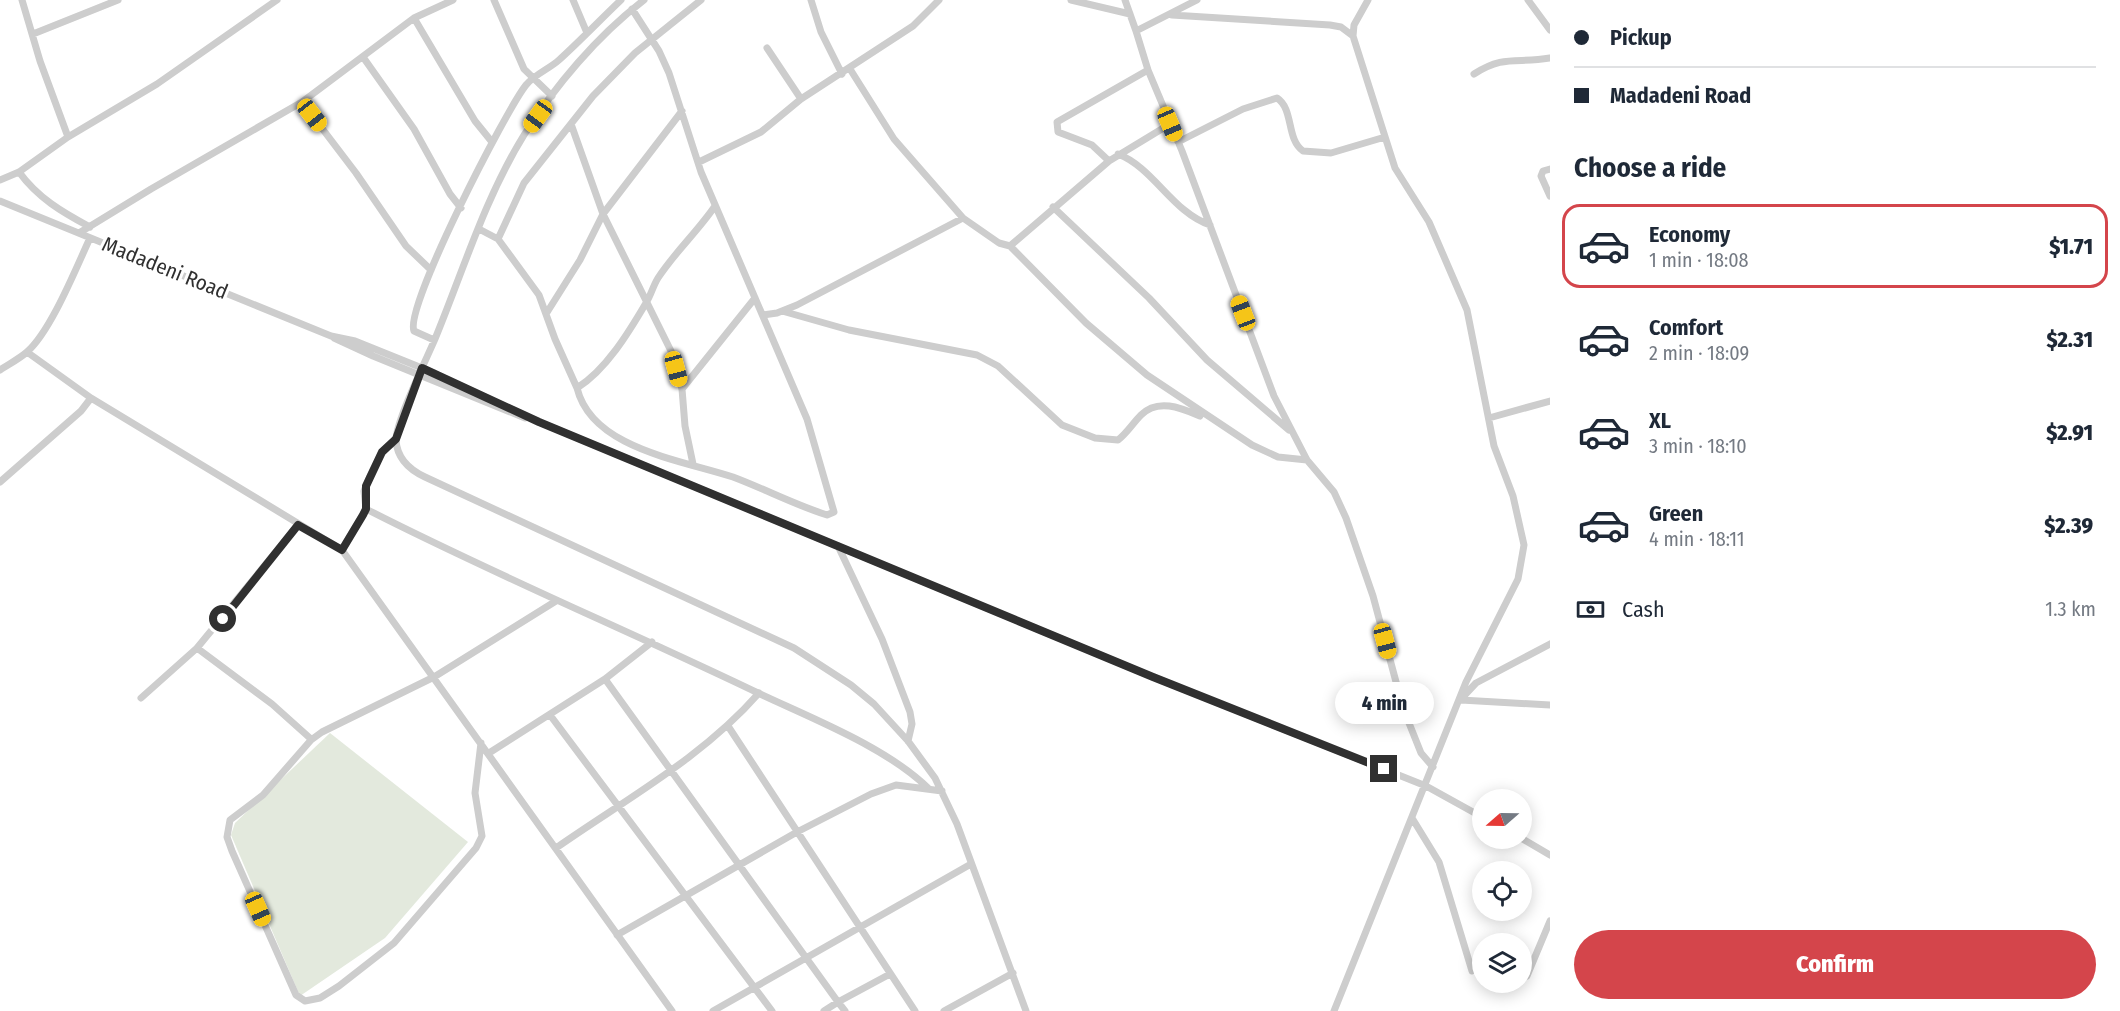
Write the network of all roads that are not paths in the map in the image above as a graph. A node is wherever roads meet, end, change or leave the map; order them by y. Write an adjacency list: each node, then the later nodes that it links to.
1 (22, 0): 24 (street)
2 (118, 0): 24 (street)
3 (277, 0): 41 (street)
4 (453, 0): 20 (street)
5 (494, 0): 34 (street)
6 (573, 0): 23 (street)
7 (621, 0): 23 (street)
8 (644, 0): 17 (street)
9 (701, 0): 26 (street)
10 (811, 0): 32 (street)
11 (939, 0): 30 (street)
12 (1071, 0): 18 (street)
13 (1125, 0): 18 (street)
14 (1197, 0): 19 (street)
15 (1368, 0): 25 (street)
16 (1528, 0): 21 (street)
17 (632, 9): 26 (street); 35 (street)
18 (1130, 14): 22 (street)
19 (1172, 15): 22 (street); 25 (street)
20 (414, 18): 28 (street); 43 (street)
21 (1550, 30)
22 (1136, 31): 31 (street)
23 (587, 33): 34 (street)
24 (33, 34): 41 (street)
25 (1353, 36): 42 (street)
26 (652, 39): 38 (street); 39 (street)
27 (767, 48): 36 (street)
28 (363, 57): 37 (street); 54 (street)
29 (1550, 58): 33 (street)
30 (850, 69): 32 (street); 57 (street)
31 (1148, 70): 40 (street); 46 (street)
32 (842, 74): 36 (street)
33 (1474, 74)
34 (532, 77): 35 (street); 43 (street)
35 (552, 96): 60 (street)
36 (801, 99): 47 (street)
37 (302, 102): 59 (street); 65 (street)
38 (682, 111): 47 (street); 56 (street)
39 (571, 124): 56 (street); 63 (street)
40 (1170, 124): 44 (street); 45 (street)
41 (68, 137): 49 (street)
42 (1385, 138): 44 (street); 81 (street)
43 (492, 142): 54 (street)
44 (1178, 142): 58 (street)
45 (1118, 154): 46 (street); 58 (street)
46 (1109, 161): 55 (street)
47 (699, 162): 53 (street)
48 (1550, 169): 51 (street)
49 (19, 172): 50 (street); 59 (street)
50 (0, 180)
51 (1550, 196)
52 (0, 201): 61 (street, Madadeni Road)
53 (715, 206): 66 (street); 67 (street)
54 (461, 207): 65 (street)
55 (1053, 207): 64 (street); 84 (street)
56 (603, 214): 67 (street); 69 (street)
57 (963, 218): 64 (street); 68 (street)
58 (1210, 225): 84 (street)
59 (90, 226): 61 (street)
60 (479, 229): 63 (street); 72 (street)
61 (79, 233): 62 (street, Madadeni Road)
62 (90, 238): 71 (street, Madadeni Road); 73 (street)
63 (498, 239): 69 (street)
64 (1010, 246): 82 (street)
65 (431, 270): 72 (street)
66 (755, 298): 70 (street); 78 (street)
67 (646, 303): 77 (street); 78 (street)
68 (782, 311): 70 (street); 82 (street)
69 (546, 314): 77 (street)
70 (764, 315): 87 (street)
71 (331, 336): 74 (street, Madadeni Road); 76 (street, Madadeni Road)
72 (434, 340): 74 (street)
73 (27, 352): 75 (street); 79 (street)
74 (422, 368): 76 (street); 83 (street, Madadeni Road)
75 (0, 370)
76 (418, 376): 83 (street, Madadeni Road); 85 (street)
77 (577, 388): 87 (street)
78 (682, 389): 87 (street)
79 (91, 398): 88 (street); 90 (street)
80 (1550, 401): 81 (street)
81 (1489, 418): 101 (street)
82 (1211, 420): 86 (street)
83 (539, 422): 91 (street, Madadeni Road)
84 (1291, 431): 86 (street)
85 (396, 439): 89 (street); 106 (street)
86 (1307, 460): 109 (street)
87 (693, 464)
88 (0, 482)
89 (366, 509): 92 (street); 93 (street)
90 (298, 525): 92 (street); 96 (street)
91 (838, 546): 106 (street); 111 (street, Madadeni Road)
92 (342, 550): 97 (street)
93 (556, 601): 94 (street); 97 (street)
94 (652, 642): 98 (street); 99 (street)
95 (1550, 644): 101 (street)
96 (197, 648): 100 (street); 105 (street)
97 (434, 677): 105 (street); 107 (street)
98 (605, 679): 103 (street); 110 (street)
99 (759, 693): 104 (street); 112 (street)
100 (141, 698)
101 (1461, 700): 102 (street); 109 (street)
102 (1550, 705)
103 (550, 715): 108 (street); 114 (street)
104 (728, 726): 110 (street); 117 (street)
105 (312, 739): 107 (street)
106 (908, 741): 113 (street)
107 (481, 743): 108 (street)
108 (489, 753): 119 (street)
109 (1433, 767): 111 (street)
110 (671, 770): 114 (street); 121 (street)
111 (1426, 786): 115 (street, Madadeni Road); 116 (street)
112 (928, 788): 113 (street); 117 (street)
113 (942, 790): 122 (street)
114 (618, 805): 119 (street); 123 (street)
115 (1472, 811)
116 (1412, 818): 129 (street); 142 (street)
117 (797, 832): 121 (street); 125 (street)
118 (1532, 844): 120 (street)
119 (556, 848): 126 (street)
120 (1550, 855)
121 (740, 864): 123 (street); 127 (street)
122 (971, 864): 125 (street); 130 (street)
123 (684, 897): 126 (street); 132 (street)
124 (1550, 921): 128 (street)
125 (859, 926): 127 (street); 131 (street)
126 (618, 935): 134 (street)
127 (805, 957): 132 (street); 133 (street)
128 (1532, 964)
129 (1472, 971)
130 (1013, 973): 140 (street); 141 (street)
131 (890, 974): 133 (street); 139 (street)
132 (753, 987): 135 (street); 136 (street)
133 (838, 1002): 137 (street); 138 (street)
134 (672, 1011)
135 (713, 1011)
136 (772, 1011)
137 (824, 1011)
138 (845, 1011)
139 (915, 1011)
140 (944, 1011)
141 (1026, 1011)
142 (1334, 1011)

